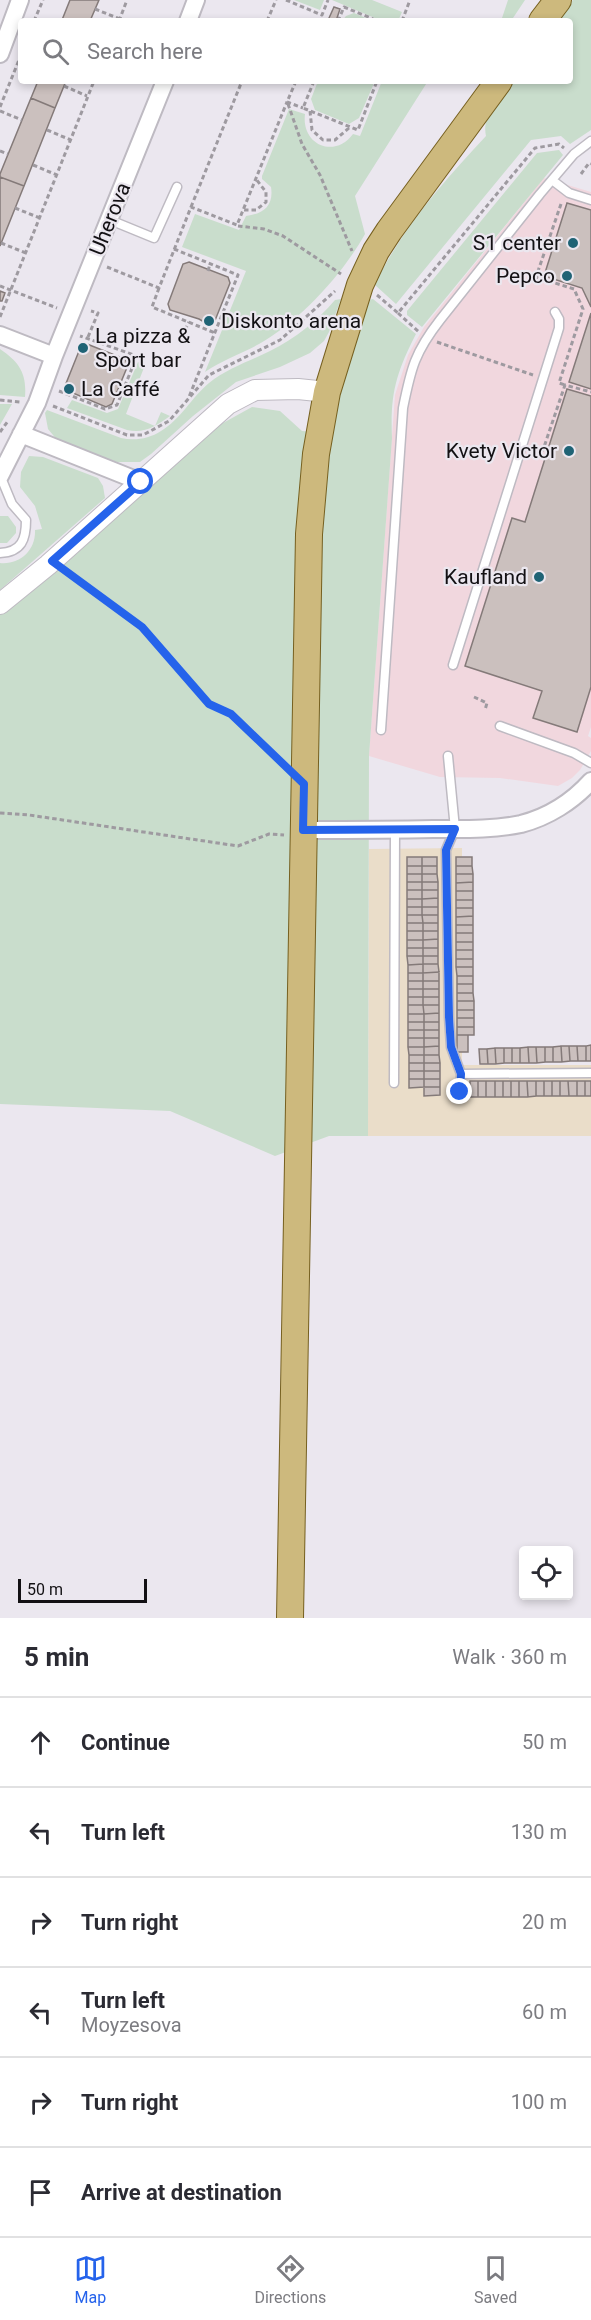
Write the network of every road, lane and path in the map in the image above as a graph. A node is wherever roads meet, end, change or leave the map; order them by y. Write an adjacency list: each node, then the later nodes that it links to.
1 (20, 0): 20 (street)
2 (43, 0): 11 (path)
3 (128, 0): 13 (path)
4 (196, 0): 14 (street)
5 (276, 0): 15 (path)
6 (286, 0): 10 (path)
7 (328, 0): 10 (path)
8 (410, 0): 19 (path)
9 (95, 9): 12 (path)
10 (322, 15): 16 (path)
11 (35, 18)
12 (115, 18)
13 (120, 18)
14 (189, 18)
15 (268, 18)
16 (321, 18)
17 (339, 18): 18 (path)
18 (371, 18)
19 (403, 18)
20 (0, 54)
21 (18, 62): 22 (path)
22 (16, 66): 34 (path)
23 (93, 84): 31 (path)
24 (164, 84): 57 (street, Uherova)
25 (242, 84): 53 (path)
26 (295, 84): 32 (path)
27 (313, 84): 33 (path)
28 (377, 84): 37 (path)
29 (497, 84): 89 (main road)
30 (64, 86): 31 (path)
31 (88, 96): 39 (path)
32 (287, 102): 33 (path); 48 (path); 62 (path)
33 (303, 108): 35 (path)
34 (0, 109): 36 (path)
35 (310, 111): 37 (path); 37 (path)
36 (22, 120)
37 (350, 127)
38 (47, 130): 39 (path)
39 (71, 140): 47 (path)
40 (591, 141): 49 (lane)
41 (0, 151): 43 (path)
42 (569, 151): 75 (path)
43 (8, 154)
44 (591, 164): 46 (path)
45 (33, 165): 47 (path)
46 (581, 174)
47 (57, 175): 56 (path)
48 (256, 179): 55 (path); 55 (path)
49 (552, 180): 51 (lane); 82 (lane)
50 (177, 187): 57 (lane)
51 (591, 200)
52 (561, 204): 87 (path)
53 (191, 207): 58 (path); 60 (path)
54 (15, 208): 56 (path)
55 (244, 210): 58 (path)
56 (40, 218): 61 (path)
57 (110, 220): 84 (street, Uherova)
58 (237, 225): 66 (path)
59 (1, 243): 61 (path)
60 (174, 249): 63 (path); 68 (path)
61 (26, 253): 70 (path)
62 (356, 261)
63 (210, 264): 65 (path); 79 (path)
64 (105, 266): 68 (path)
65 (208, 271)
66 (346, 280)
67 (0, 286): 70 (path)
68 (159, 288): 77 (path)
69 (338, 288): 92 (path)
70 (10, 290): 73 (path); 76 (path)
71 (371, 290): 75 (path)
72 (88, 309): 81 (path)
73 (61, 310)
74 (555, 312): 103 (lane)
75 (398, 313): 82 (path)
76 (0, 317)
77 (189, 322): 78 (path); 79 (path)
78 (185, 330)
79 (215, 333): 92 (path)
80 (0, 335): 84 (street)
81 (88, 337): 83 (path); 88 (path)
82 (426, 338): 85 (path); 107 (lane)
83 (77, 344)
84 (54, 356): 94 (street, Uherova)
85 (535, 375)
86 (62, 382): 88 (path)
87 (565, 384): 90 (path); 95 (path)
88 (58, 391): 92 (path)
89 (327, 392): 99 (street); 110 (main road)
90 (591, 392)
91 (0, 400): 93 (path)
92 (187, 401)
93 (21, 402)
94 (21, 434): 98 (street, Uherova); 99 (street)
95 (543, 450): 96 (path); 97 (path)
96 (548, 451)
97 (530, 453)
98 (0, 476): 100 (lane)
99 (141, 482): 101 (street)
100 (0, 553)
101 (52, 561): 102 (street); 110 (path)
102 (0, 604)
103 (453, 665)
104 (474, 697): 105 (path)
105 (485, 710)
106 (500, 726): 109 (lane)
107 (381, 730)
108 (448, 756): 113 (lane)
109 (591, 764)
110 (304, 784): 114 (main road)
111 (589, 788): 113 (street)
112 (0, 813): 114 (path)
113 (455, 829): 115 (street); 117 (lane)
114 (303, 830): 115 (street); 120 (main road)
115 (395, 830): 118 (lane)
116 (591, 1073): 117 (lane)
117 (461, 1074): 119 (lane)
118 (394, 1083)
119 (460, 1092)
120 (290, 1618)

